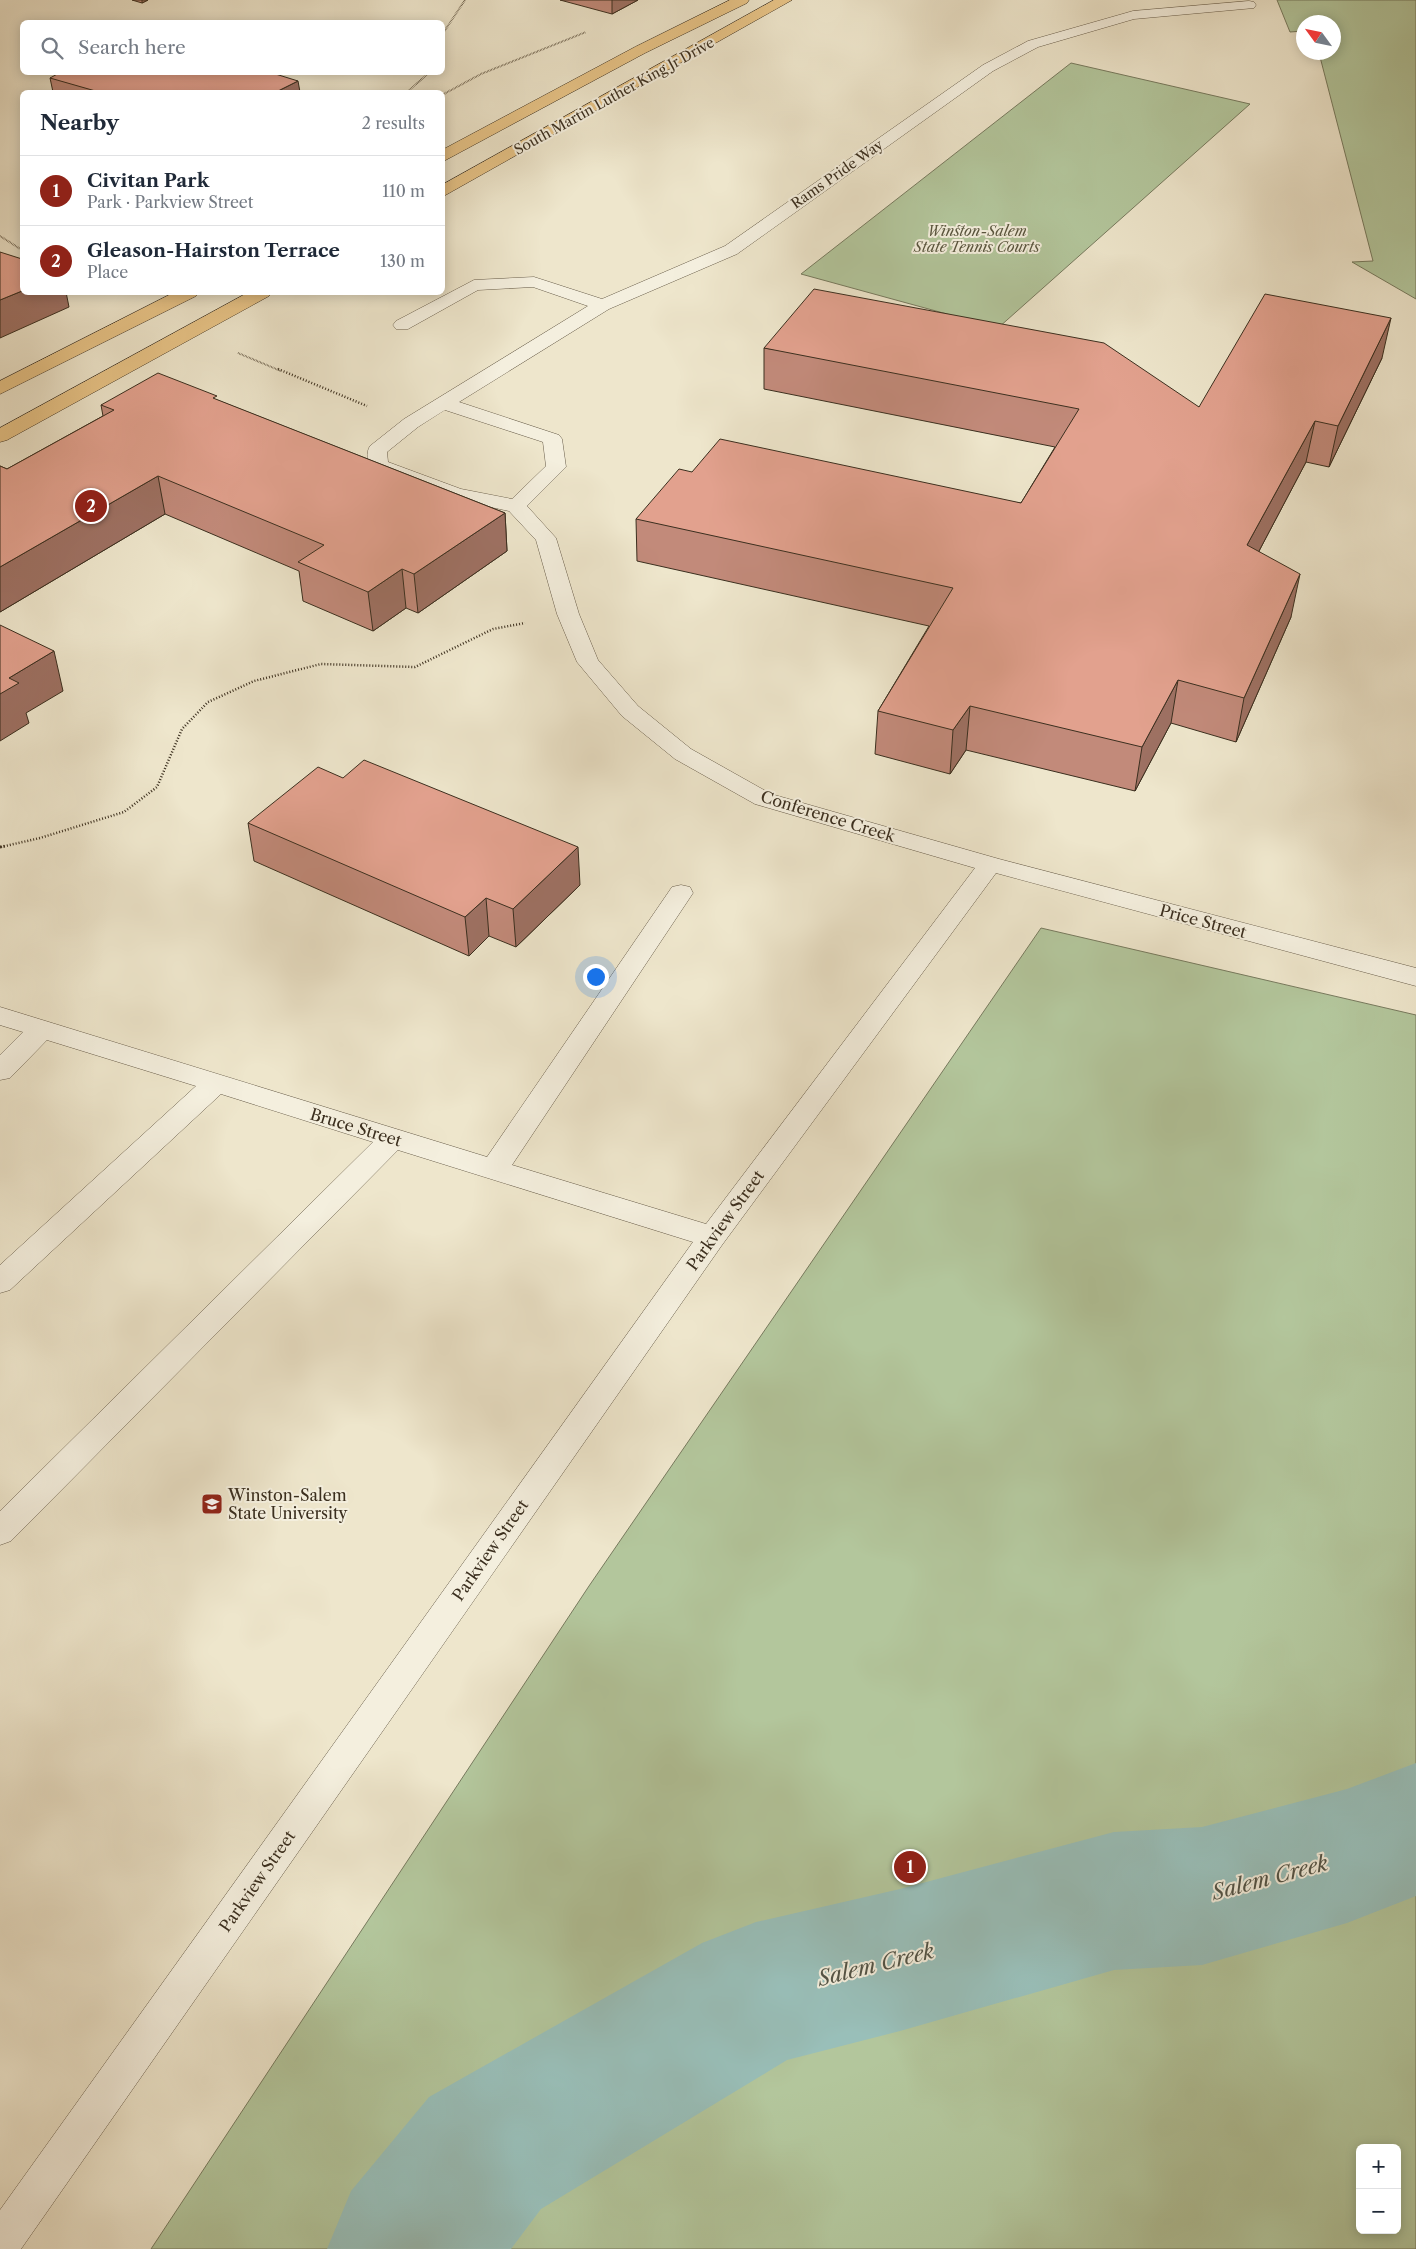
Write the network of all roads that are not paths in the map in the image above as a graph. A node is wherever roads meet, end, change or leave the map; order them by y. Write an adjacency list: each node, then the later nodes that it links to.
1 (742, 0): 6 (main road, South Martin Luther King Jr Drive)
2 (785, 0): 7 (main road, South Martin Luther King Jr Drive)
3 (1149, 0): 5 (street)
4 (1248, 5): 5 (street, Rams Pride Way)
5 (1161, 12): 10 (street, Rams Pride Way)
6 (445, 154)
7 (445, 190)
8 (184, 295): 12 (main road)
9 (258, 295): 14 (main road)
10 (603, 305): 11 (street); 13 (street, Rams Pride Way)
11 (402, 325)
12 (0, 388)
13 (446, 404): 15 (street); 15 (street)
14 (0, 436)
15 (516, 506): 16 (street, Conference Creek)
16 (990, 864): 18 (street, Price Street); 25 (street, Parkview Street)
17 (681, 893): 24 (street)
18 (1416, 977)
19 (0, 1016): 20 (street, Bruce Street)
20 (42, 1029): 21 (street); 22 (street, Bruce Street)
21 (0, 1071)
22 (216, 1083): 23 (street, Bruce Street); 26 (street)
23 (392, 1138): 24 (street, Bruce Street); 27 (street)
24 (494, 1169): 25 (street, Bruce Street)
25 (712, 1237): 28 (street, Parkview Street)
26 (0, 1282)
27 (0, 1532)
28 (0, 2244)

